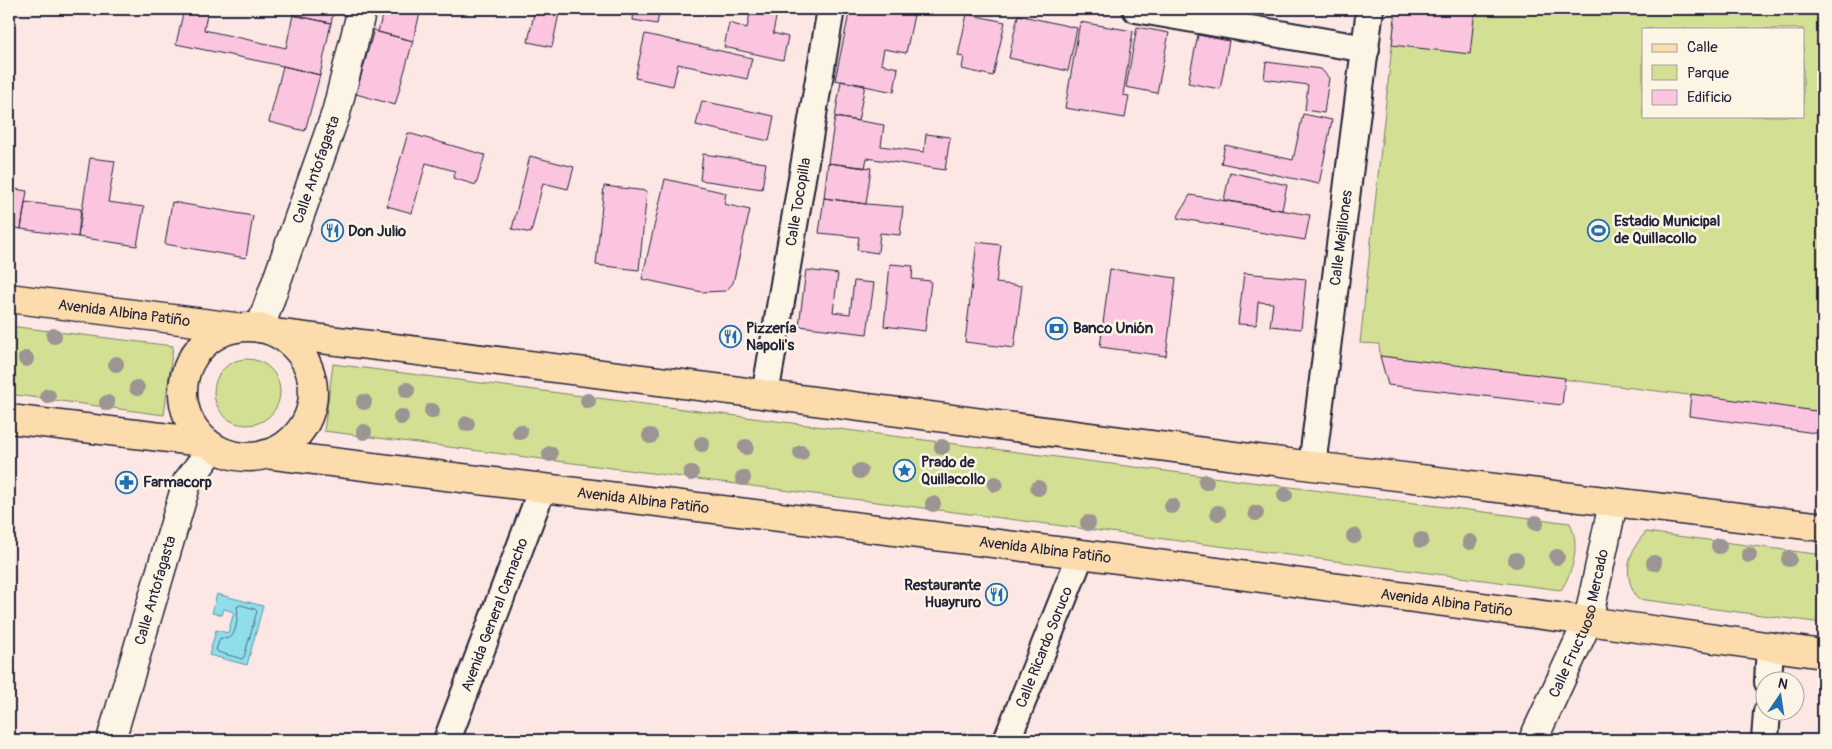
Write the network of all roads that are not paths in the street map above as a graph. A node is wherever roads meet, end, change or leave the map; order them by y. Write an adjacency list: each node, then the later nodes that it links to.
1 (362, 9): 7 (main road, Calle Antofagasta)
2 (831, 9): 8 (street, Calle Tocopilla)
3 (1136, 9): 5 (street)
4 (1370, 9): 5 (street, Calle Mejillones)
5 (1366, 49): 12 (street, Calle Mejillones)
6 (9, 298): 7 (main road, Avenida Albina Patiño)
7 (260, 330): 8 (main road, Avenida Albina Patiño); 10 (main road); 11 (main road)
8 (765, 395): 12 (main road, Avenida Albina Patiño)
9 (9, 419): 10 (main road)
10 (208, 445): 11 (main road); 22 (main road, Calle Antofagasta)
11 (266, 454): 13 (main road, Avenida Albina Patiño)
12 (1312, 466): 14 (main road, Avenida Albina Patiño)
13 (542, 489): 16 (main road, Avenida Albina Patiño); 23 (street, Avenida General Camacho)
14 (1613, 503): 15 (main road, Avenida Albina Patiño); 17 (main road, Calle Fructuoso Mercado)
15 (1823, 527)
16 (1081, 554): 17 (main road, Avenida Albina Patiño); 24 (street, Calle Ricardo Soruco)
17 (1588, 620): 18 (main road, Avenida Albina Patiño); 25 (main road, Calle Fructuoso Mercado)
18 (1770, 646): 19 (main road, Avenida Albina Patiño); 20 (street)
19 (1823, 654)
20 (1769, 672)
21 (1766, 722): 26 (street)
22 (111, 740)
23 (447, 740)
24 (1008, 740)
25 (1533, 740)
26 (1765, 740)

